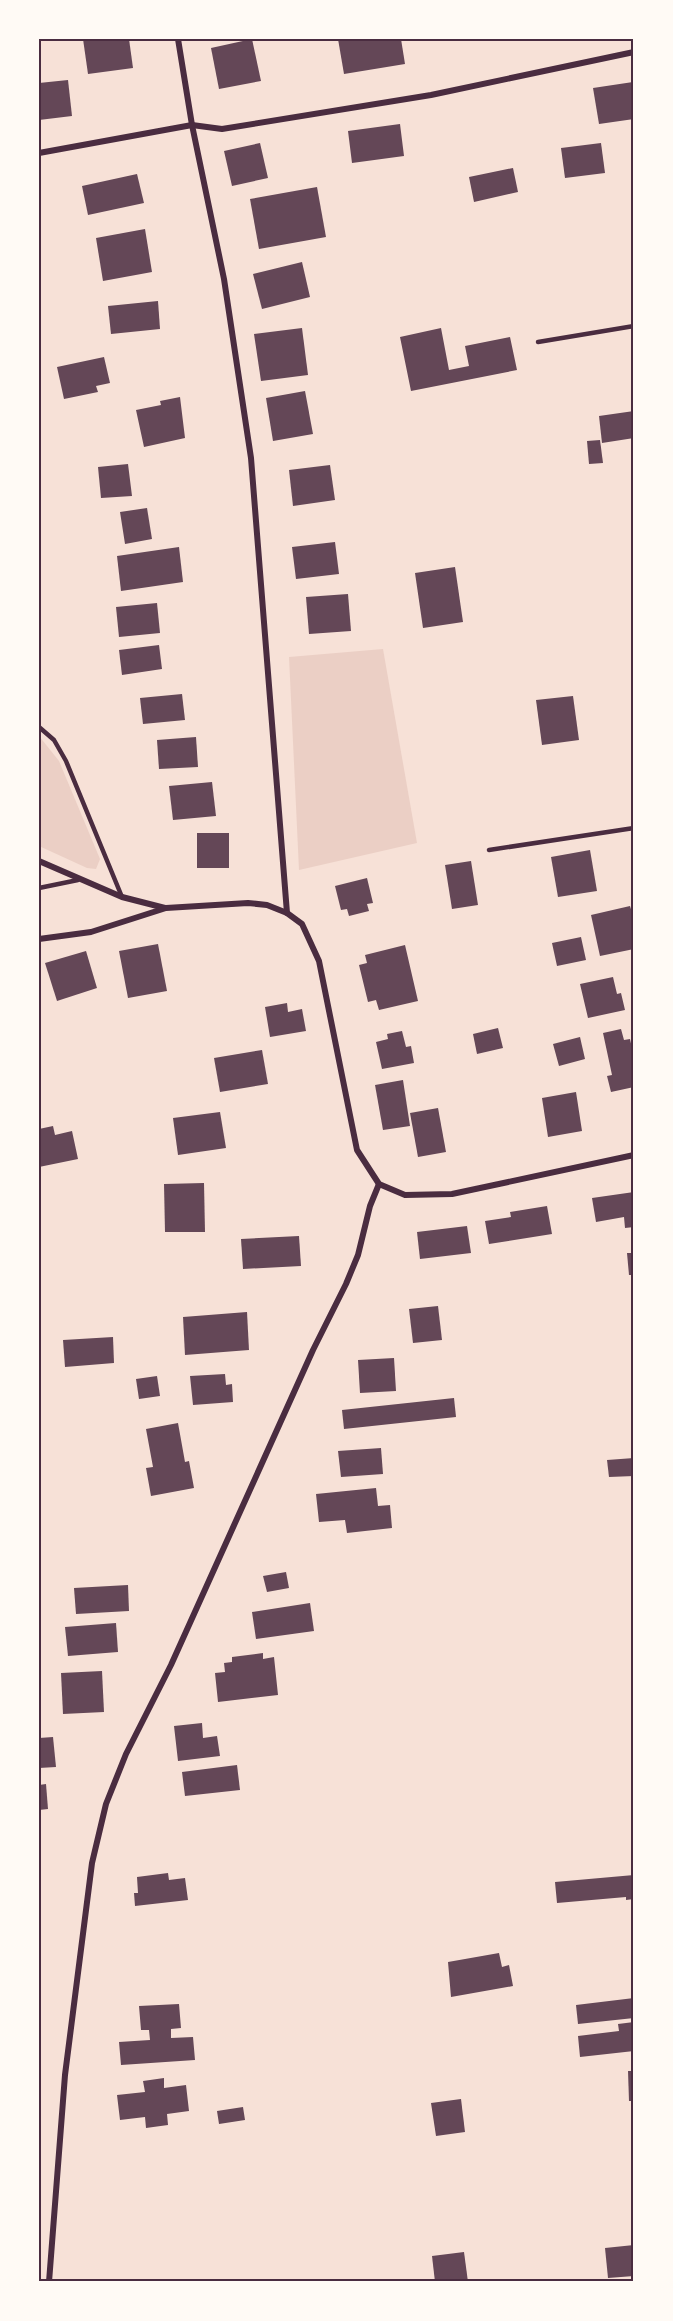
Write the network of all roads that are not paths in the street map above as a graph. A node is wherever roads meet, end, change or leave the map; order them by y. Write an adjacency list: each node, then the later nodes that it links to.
1 (178, 39): 3 (street)
2 (634, 52): 3 (street)
3 (192, 125): 4 (street); 15 (street)
4 (39, 153)
5 (634, 326): 6 (lane)
6 (538, 342)
7 (39, 727): 13 (lane)
8 (634, 828): 9 (lane)
9 (489, 850)
10 (39, 861): 11 (street)
11 (78, 880): 12 (lane); 13 (street)
12 (39, 888)
13 (122, 897): 14 (street)
14 (166, 908): 15 (street); 16 (street)
15 (287, 913): 18 (street)
16 (39, 939)
17 (634, 1155): 18 (street)
18 (379, 1184): 19 (street)
19 (49, 2282)

